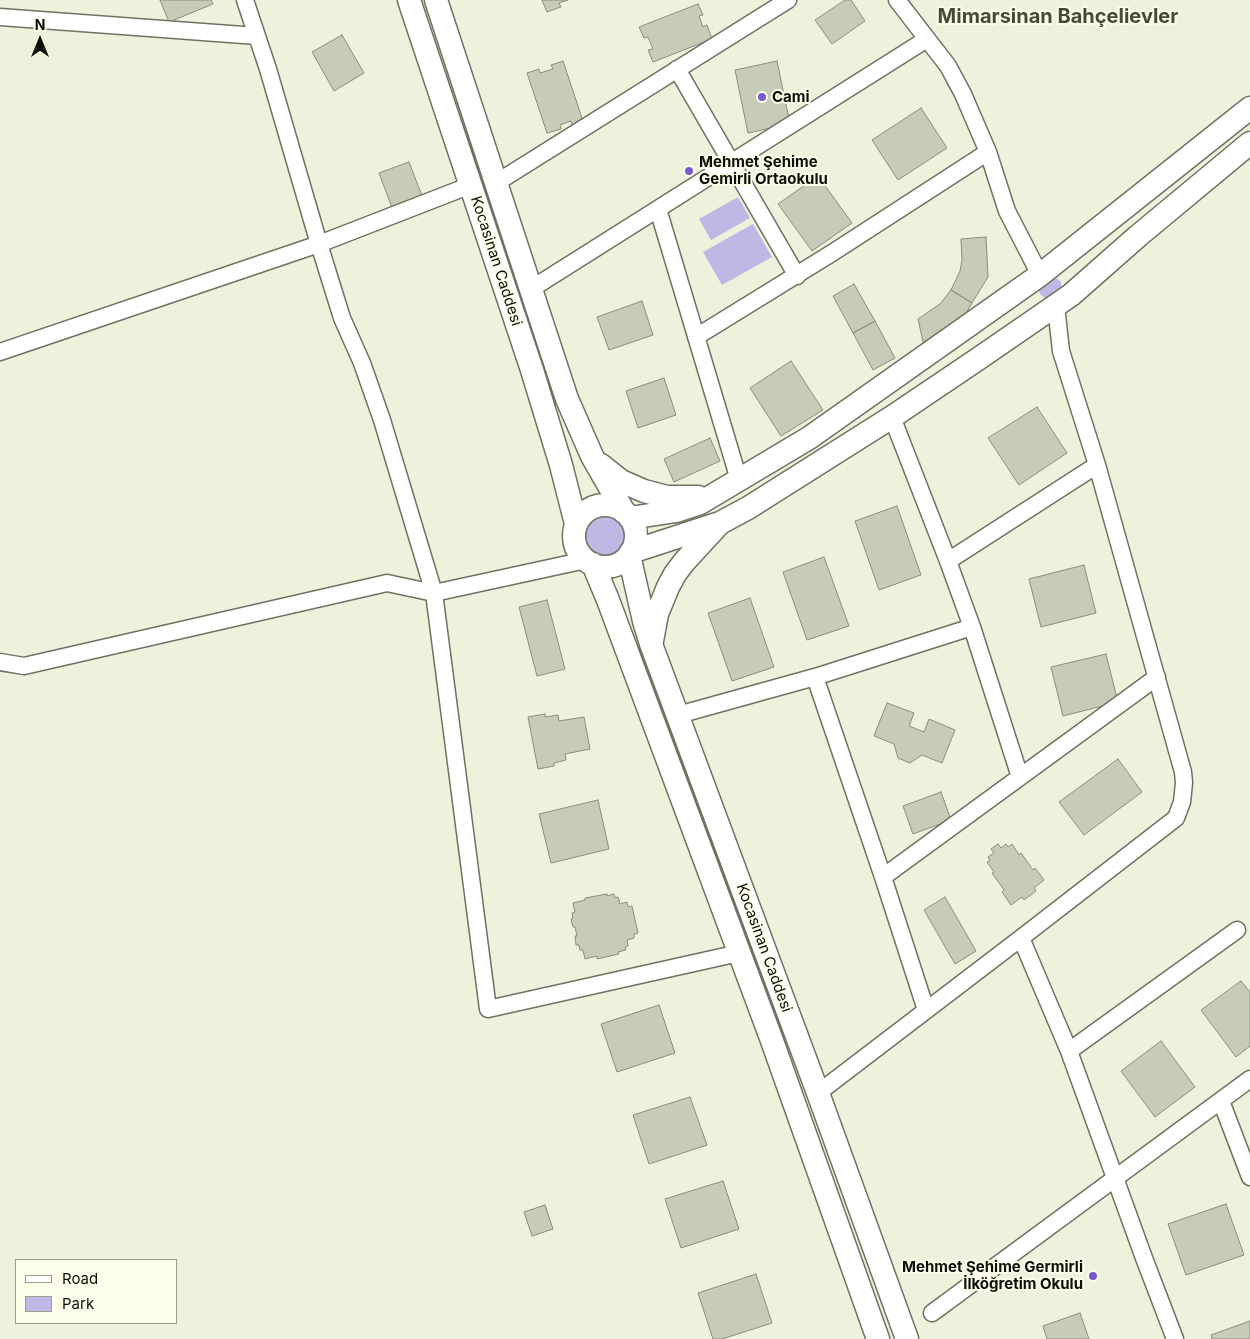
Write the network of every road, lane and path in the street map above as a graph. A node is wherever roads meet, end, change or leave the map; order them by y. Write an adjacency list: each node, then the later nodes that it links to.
1 (244, 0): 7 (street)
2 (409, 0): 15 (main road, Kocasinan Caddesi)
3 (436, 0): 14 (main road, Kocasinan Caddesi)
4 (788, 0): 9 (street)
5 (897, 0): 8 (street)
6 (0, 17): 7 (street)
7 (257, 36): 17 (street)
8 (927, 39): 12 (street); 13 (street)
9 (677, 69): 13 (street); 14 (street)
10 (1250, 108): 18 (main road)
11 (1250, 143): 21 (main road)
12 (988, 152): 18 (street); 19 (street)
13 (731, 162): 16 (street); 19 (street)
14 (496, 183): 20 (main road, Kocasinan Caddesi)
15 (471, 185): 17 (street); 31 (main road, Kocasinan Caddesi)
16 (658, 209): 20 (street); 22 (street)
17 (319, 244): 23 (street); 35 (street)
18 (1040, 275): 21 (main road); 27 (main road)
19 (797, 276): 22 (street)
20 (531, 289): 25 (main road, Kocasinan Caddesi)
21 (1063, 300): 24 (main road); 26 (street)
22 (696, 337): 27 (street)
23 (0, 352)
24 (892, 417): 30 (main road); 33 (street)
25 (592, 456): 28 (main road); 29 (main road, Kocasinan Caddesi)
26 (1097, 465): 33 (street); 40 (street)
27 (739, 480): 28 (main road)
28 (716, 494): 29 (main road)
29 (627, 515): 31 (main road); 32 (main road)
30 (720, 523): 32 (main road); 37 (main road)
31 (576, 524): 34 (main road)
32 (630, 554): 34 (main road); 37 (main road, Kocasinan Caddesi)
33 (948, 561): 36 (street)
34 (589, 562): 35 (street); 46 (main road, Kocasinan Caddesi)
35 (434, 593): 38 (street); 46 (street)
36 (972, 627): 39 (street); 42 (street)
37 (651, 644): 41 (main road, Kocasinan Caddesi)
38 (0, 662)
39 (814, 677): 41 (street); 43 (street)
40 (1157, 677): 42 (street); 45 (street)
41 (678, 715): 50 (main road, Kocasinan Caddesi)
42 (1020, 777): 43 (street)
43 (883, 877): 47 (street)
44 (1237, 930): 48 (street)
45 (1021, 938): 47 (street); 48 (street)
46 (739, 953): 55 (main road, Kocasinan Caddesi)
47 (926, 1010): 50 (street)
48 (1068, 1051): 53 (street)
49 (1250, 1079): 51 (street)
50 (818, 1094): 56 (main road, Kocasinan Caddesi)
51 (1220, 1101): 52 (street); 53 (street)
52 (1250, 1177)
53 (1115, 1179): 54 (street); 57 (street)
54 (932, 1313)
55 (878, 1339)
56 (907, 1339)
57 (1175, 1339)

